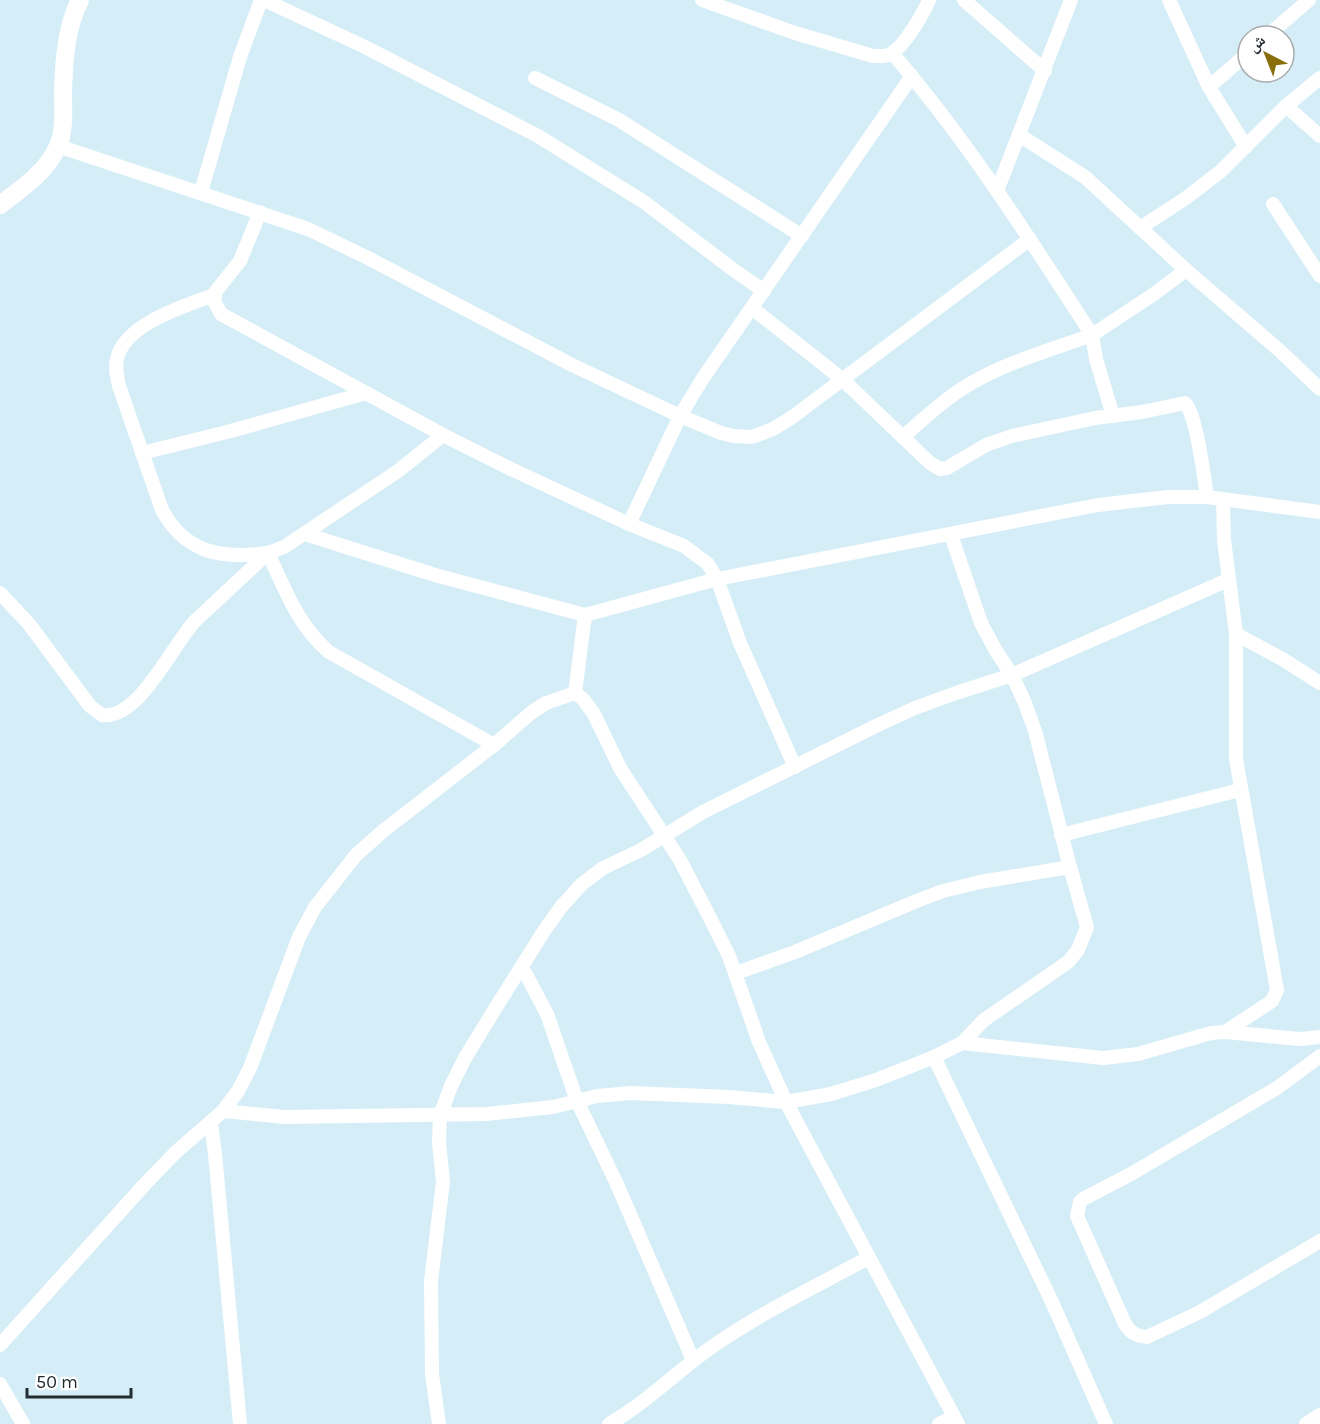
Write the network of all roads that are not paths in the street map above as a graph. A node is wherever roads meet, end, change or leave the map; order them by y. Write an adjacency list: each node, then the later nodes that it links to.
1 (262, 0): 23 (street); 32 (street)
2 (702, 0): 10 (street)
3 (929, 0): 10 (street)
4 (964, 0): 12 (street)
5 (1071, 0): 12 (street)
6 (1169, 0): 16 (street)
7 (1309, 0): 9 (street)
8 (77, 2): 20 (street)
9 (1281, 24)
10 (892, 53): 13 (street)
11 (1236, 63): 16 (street)
12 (1045, 70): 18 (street)
13 (912, 76): 22 (street); 28 (street)
14 (535, 78): 28 (street)
15 (1320, 78): 17 (street)
16 (1209, 87): 21 (street)
17 (1286, 106): 19 (street); 21 (street)
18 (1019, 135): 22 (street); 27 (street)
19 (1320, 136)
20 (58, 146): 23 (street); 25 (street)
21 (1246, 147): 27 (street)
22 (997, 191): 29 (street)
23 (201, 192): 26 (street)
24 (1273, 204): 31 (street)
25 (0, 206)
26 (260, 212): 33 (street); 39 (street)
27 (1140, 228): 30 (street)
28 (802, 236): 32 (street)
29 (1030, 239): 35 (street); 36 (street)
30 (1186, 270): 35 (street); 37 (street)
31 (1320, 276)
32 (764, 291): 34 (street)
33 (214, 295): 38 (street); 43 (street)
34 (752, 308): 36 (street); 39 (street)
35 (1092, 335): 40 (street); 42 (street)
36 (842, 379): 39 (street); 42 (street)
37 (1320, 388)
38 (366, 393): 41 (street); 43 (street)
39 (680, 416): 47 (street)
40 (1113, 416): 42 (street); 44 (street)
41 (443, 435): 47 (street); 48 (street)
42 (903, 437)
43 (142, 453): 50 (street)
44 (1207, 497): 45 (street); 49 (street)
45 (1222, 498): 46 (street); 52 (street)
46 (1320, 512)
47 (629, 525): 51 (street)
48 (305, 534): 50 (street); 54 (street)
49 (951, 535): 51 (street); 56 (street)
50 (268, 553): 53 (street); 59 (street)
51 (717, 579): 54 (street); 60 (street)
52 (1228, 580): 55 (street); 56 (street)
53 (0, 593)
54 (585, 615): 58 (street)
55 (1236, 634): 57 (street); 61 (street)
56 (1012, 675): 60 (street); 62 (street)
57 (1320, 683)
58 (575, 693): 59 (street); 63 (street)
59 (495, 745): 74 (street)
60 (795, 767): 63 (street)
61 (1240, 790): 62 (street); 67 (street)
62 (1061, 835): 64 (street)
63 (664, 836): 65 (street); 66 (street)
64 (1070, 867): 66 (street); 69 (street)
65 (522, 967): 72 (street); 75 (street)
66 (736, 973): 73 (street)
67 (1225, 1032): 68 (street); 69 (street)
68 (1320, 1037)
69 (962, 1042): 71 (street)
70 (1320, 1056): 77 (street)
71 (934, 1057): 73 (street); 90 (street)
72 (577, 1101): 73 (street); 75 (street); 80 (street)
73 (786, 1102): 78 (street)
74 (223, 1111): 75 (street); 76 (street)
75 (440, 1116): 87 (street)
76 (211, 1123): 79 (street); 86 (street)
77 (1320, 1241)
78 (868, 1258): 80 (street); 84 (street)
79 (0, 1345)
80 (693, 1360): 83 (street)
81 (0, 1384): 85 (street)
82 (1320, 1415): 91 (street)
83 (633, 1418): 88 (street)
84 (956, 1420): 89 (street)
85 (23, 1424)
86 (240, 1424)
87 (439, 1424)
88 (609, 1424)
89 (939, 1424)
90 (1106, 1424)
91 (1306, 1424)

